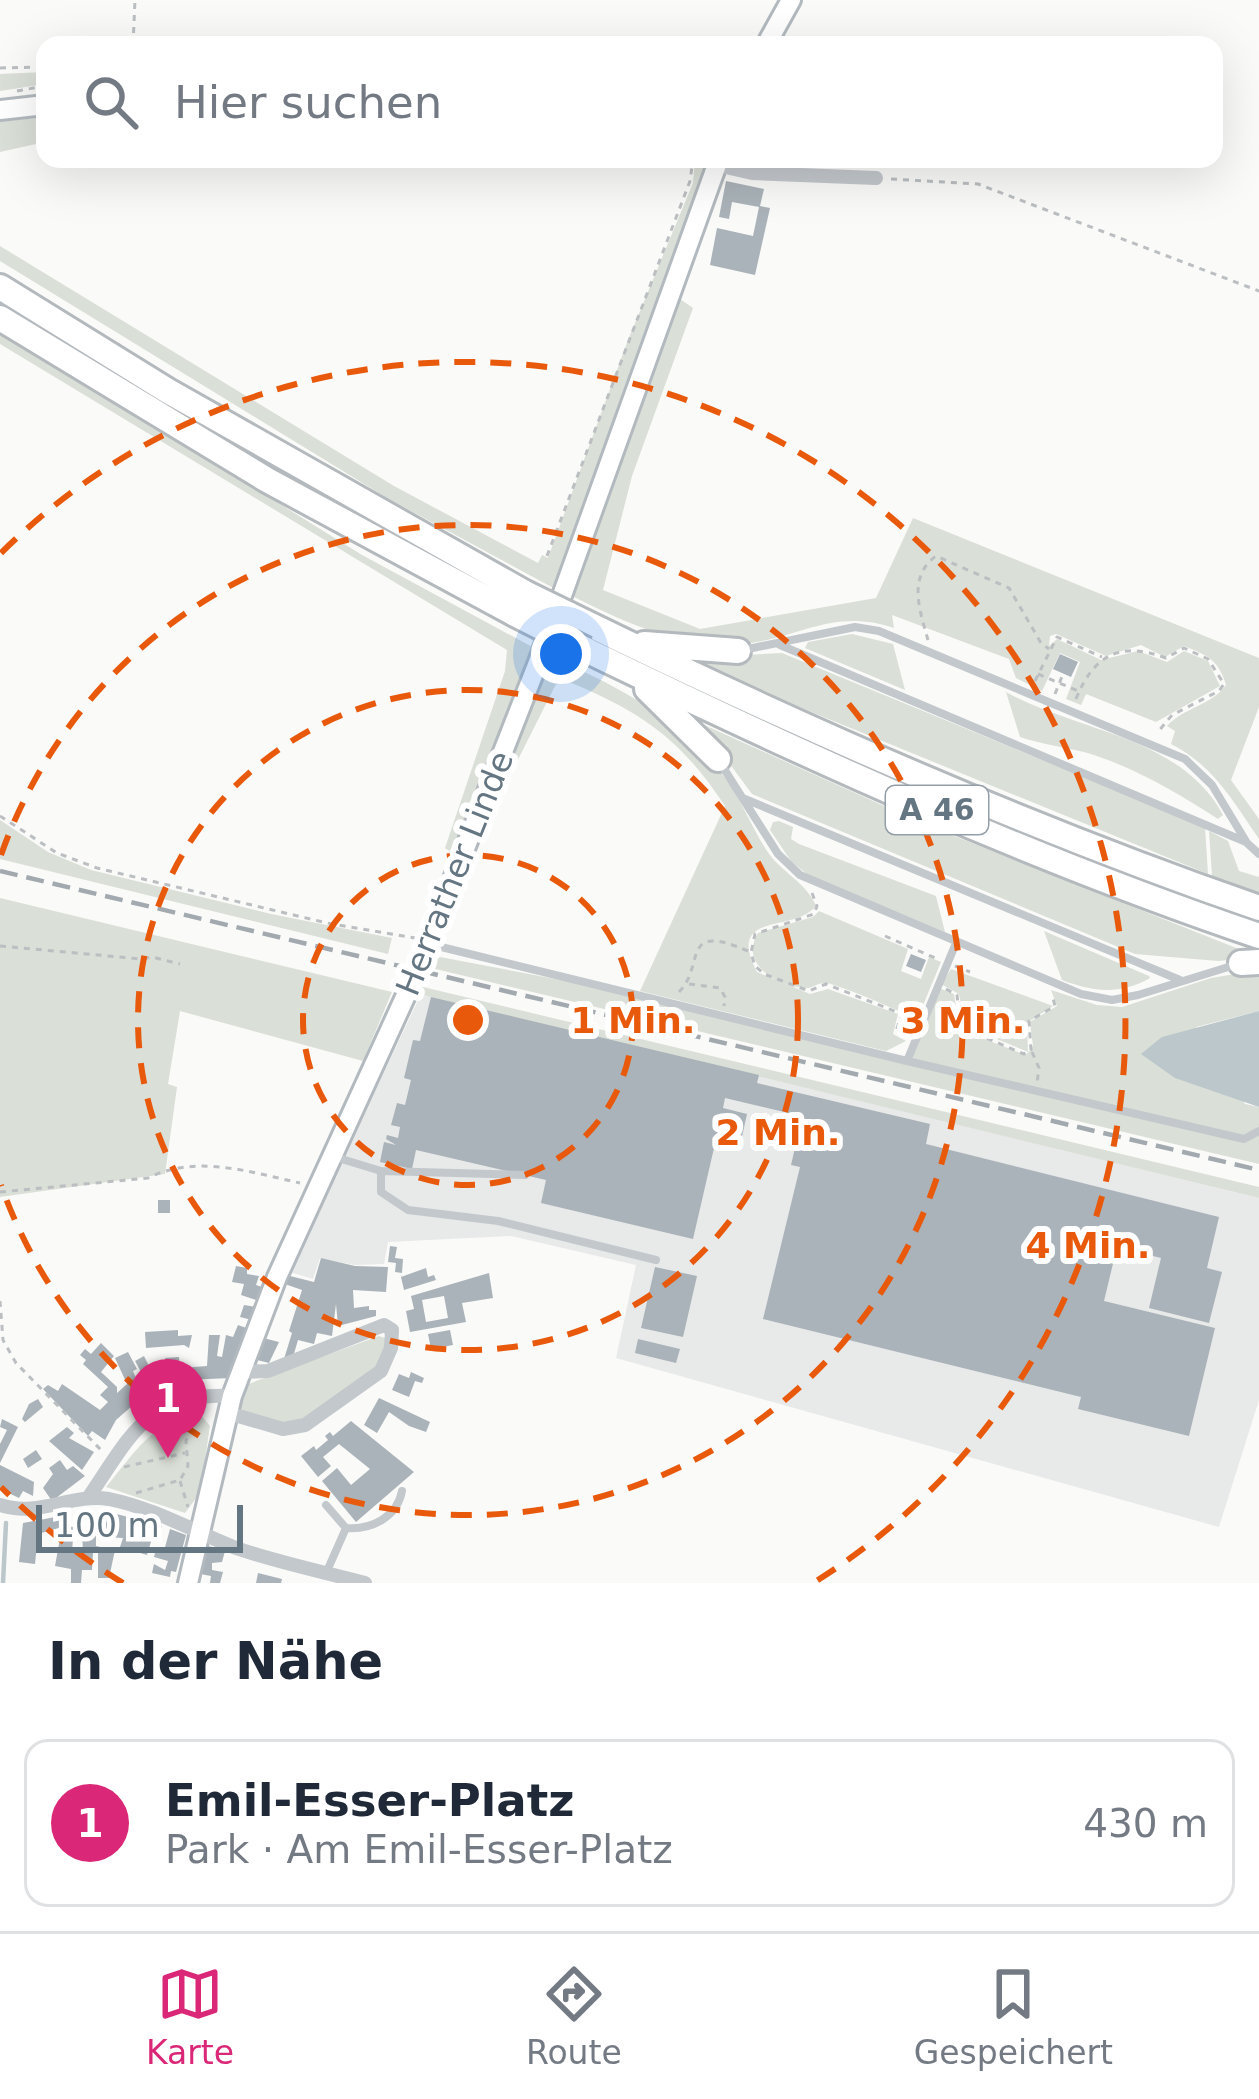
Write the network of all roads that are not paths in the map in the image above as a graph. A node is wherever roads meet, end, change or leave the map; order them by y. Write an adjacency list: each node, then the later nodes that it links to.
1 (791, 0): 2 (street)
2 (771, 36)
3 (36, 106): 4 (street)
4 (0, 110)
5 (716, 168): 22 (street, Herrather Linde)
6 (737, 168): 7 (street)
7 (876, 178)
8 (0, 287): 10 (highway, A 46)
9 (0, 318): 10 (highway, A 46)
10 (520, 604): 11 (highway, A 46, bridge)
11 (591, 639): 12 (highway, A 46); 15 (highway, A 46)
12 (626, 642): 14 (highway); 20 (highway, A 46)
13 (780, 644): 14 (lane); 18 (lane); 18 (lane)
14 (738, 651)
15 (622, 668): 16 (highway); 21 (highway, A 46)
16 (718, 759): 17 (lane)
17 (744, 799): 23 (lane); 25 (lane)
18 (1247, 843): 19 (lane)
19 (1259, 854)
20 (1259, 908)
21 (1259, 936)
22 (428, 943): 26 (lane); 28 (street, Herrather Linde)
23 (956, 944): 25 (lane); 26 (lane)
24 (1250, 963): 25 (lane)
25 (1181, 981)
26 (907, 1061): 27 (lane)
27 (1259, 1131)
28 (334, 1156): 29 (lane); 32 (street, Herrather Linde)
29 (381, 1171): 30 (lane); 31 (lane)
30 (525, 1175)
31 (656, 1259)
32 (242, 1372): 33 (street, Herrather Linde); 33 (street)
33 (230, 1404): 35 (street); 38 (street, Herrather Linde)
34 (402, 1491): 39 (lane)
35 (88, 1498): 36 (street); 38 (street)
36 (0, 1505)
37 (326, 1505): 39 (lane)
38 (194, 1528): 40 (street); 41 (street, Herrather Linde)
39 (346, 1528): 40 (lane)
40 (327, 1573): 42 (street)
41 (188, 1583)
42 (365, 1583)

